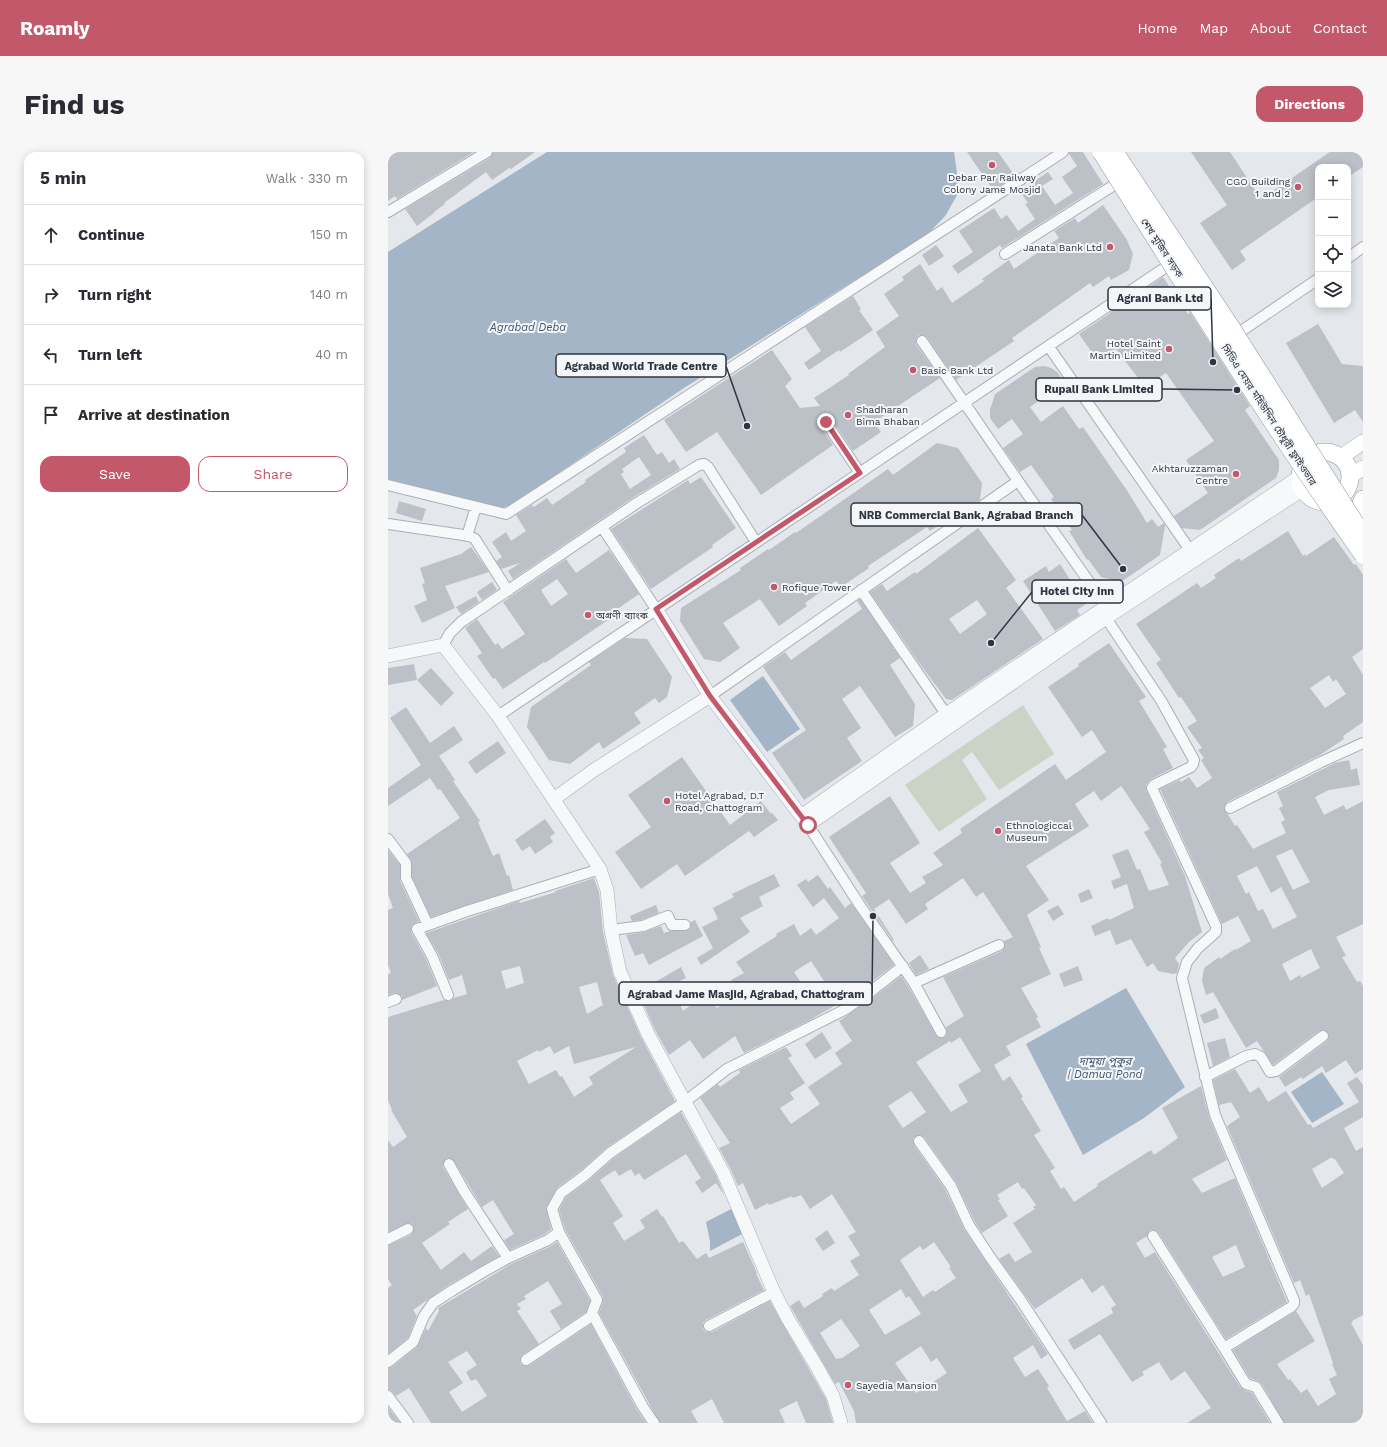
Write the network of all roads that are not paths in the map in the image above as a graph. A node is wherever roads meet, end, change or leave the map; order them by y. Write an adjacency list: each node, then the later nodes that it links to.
1 (487, 152): 7 (street)
2 (1063, 152): 29 (street)
3 (1100, 152): 6 (highway, শেখ মুজিব সড়ক); 37 (highway, সিডিএ মেয়র মহিউদ্দিন চৌধুরী ফ্লাইওভার, bridge)
4 (1115, 152): 33 (highway, bridge)
5 (1123, 152): 13 (highway, শেখ মুজিব সড়ক)
6 (1119, 182): 9 (street); 11 (highway, শেখ মুজিব সড়ক)
7 (388, 212)
8 (1363, 247): 10 (street)
9 (1005, 254)
10 (1351, 256)
11 (1172, 263): 15 (street); 23 (highway, শেখ মুজিব সড়ক)
12 (1315, 281): 13 (street)
13 (1240, 332): 19 (highway, শেখ মুজিব সড়ক)
14 (922, 340): 16 (street)
15 (1049, 347): 16 (street); 36 (street)
16 (965, 404): 22 (street); 24 (street)
17 (826, 422): 22 (street)
18 (1363, 442): 20 (main road)
19 (1318, 453): 20 (highway); 23 (highway)
20 (1341, 457): 21 (highway)
21 (1357, 472): 26 (highway)
22 (860, 473): 35 (street)
23 (1301, 477): 28 (highway); 36 (street); 41 (street)
24 (1018, 481): 38 (street); 41 (street)
25 (388, 485): 29 (street)
26 (1343, 495): 28 (highway); 30 (highway)
27 (1363, 499): 30 (highway)
28 (1326, 503): 37 (highway)
29 (476, 507): 34 (street)
30 (1360, 519)
31 (388, 524): 34 (street)
32 (602, 527): 35 (street); 39 (street); 40 (street)
33 (1363, 535)
34 (467, 536): 39 (street)
35 (756, 542): 40 (street)
36 (1190, 550): 41 (street)
37 (1363, 556)
38 (862, 590): 44 (street); 45 (street)
39 (508, 591): 42 (street)
40 (656, 609): 44 (street); 46 (street)
41 (1106, 612): 45 (street); 50 (street); 62 (street)
42 (443, 645): 43 (street); 46 (street)
43 (388, 656)
44 (710, 696): 48 (street); 50 (street)
45 (946, 714): 50 (street)
46 (498, 716): 48 (street)
47 (1363, 743): 49 (street)
48 (554, 800): 52 (street)
49 (1230, 808)
50 (804, 820): 57 (street)
51 (388, 839): 53 (street)
52 (600, 869): 53 (street); 55 (street)
53 (428, 925): 59 (street)
54 (684, 925): 55 (street)
55 (611, 930): 63 (street)
56 (999, 945): 58 (street)
57 (903, 966): 58 (street); 63 (street)
58 (914, 984): 60 (street)
59 (448, 995)
60 (941, 1032)
61 (1323, 1036): 62 (street)
62 (1205, 1077): 74 (street)
63 (686, 1101): 67 (street); 71 (street)
64 (919, 1141): 81 (street)
65 (449, 1164): 70 (street)
66 (408, 1229): 69 (street)
67 (559, 1232): 70 (street); 72 (street)
68 (1153, 1236): 74 (street)
69 (388, 1239)
70 (508, 1258): 76 (street)
71 (774, 1292): 73 (street); 80 (street)
72 (593, 1315): 75 (street); 79 (street)
73 (709, 1326)
74 (1224, 1348): 82 (street)
75 (526, 1360)
76 (388, 1362)
77 (388, 1396): 78 (street)
78 (408, 1423)
79 (654, 1423)
80 (841, 1423)
81 (1101, 1423)
82 (1278, 1423)

